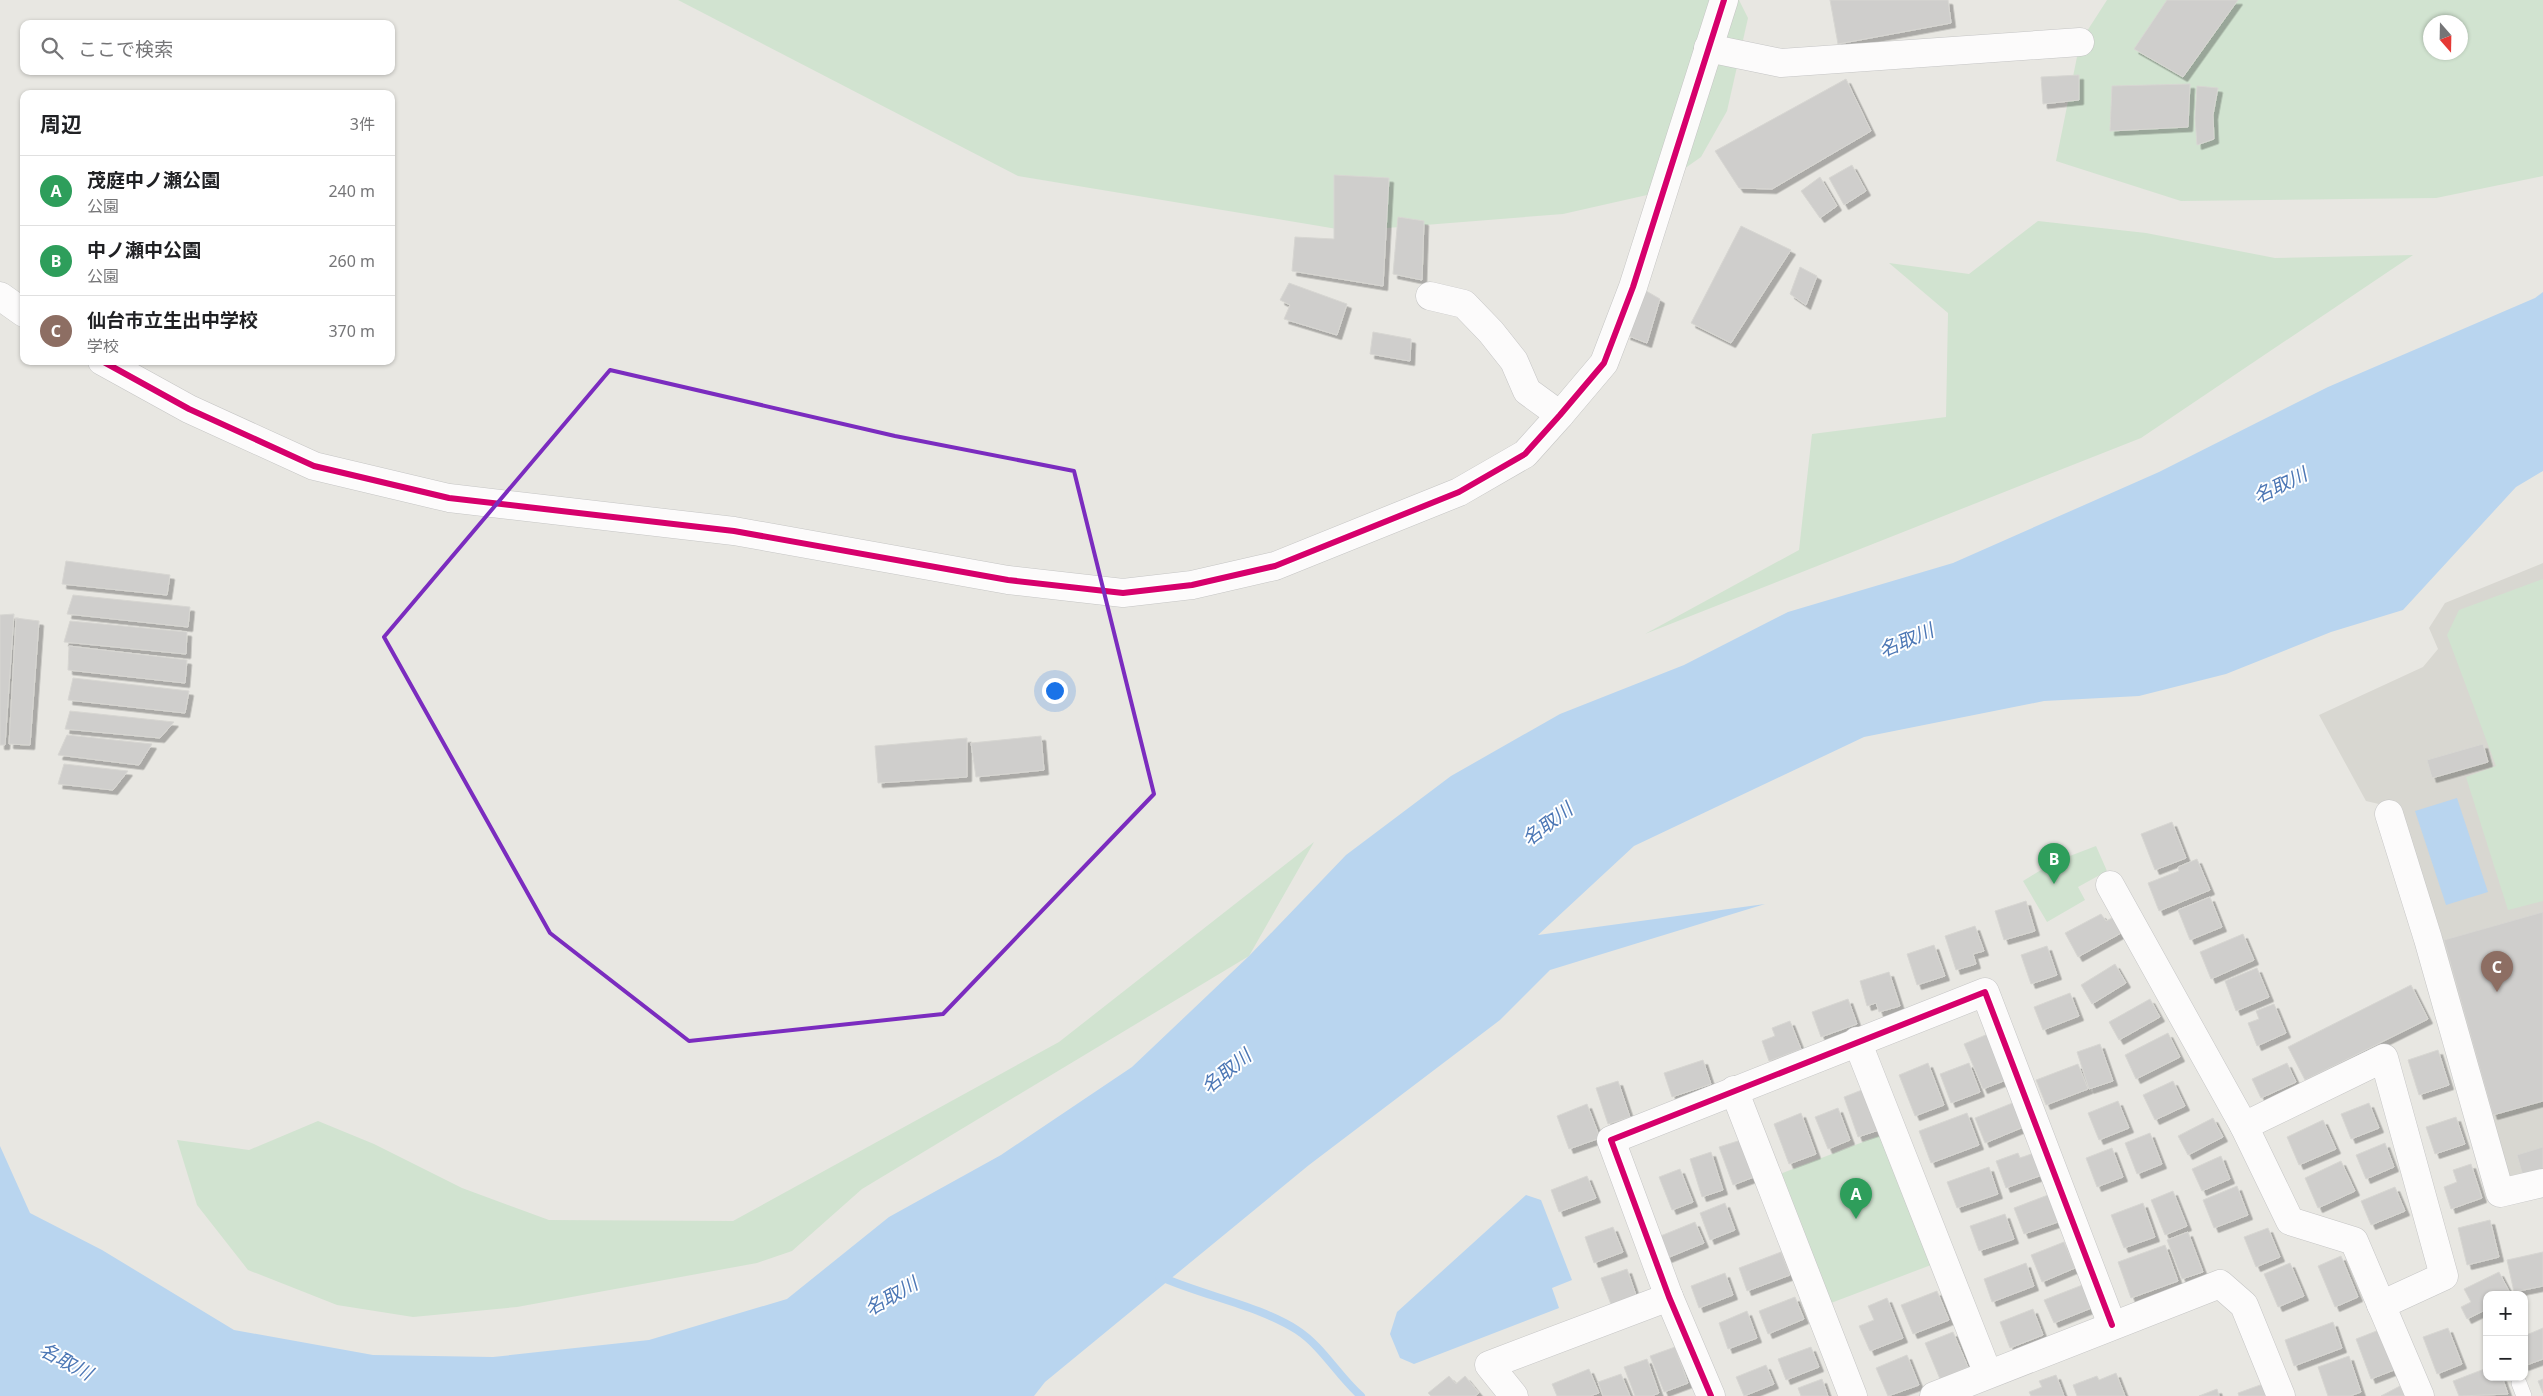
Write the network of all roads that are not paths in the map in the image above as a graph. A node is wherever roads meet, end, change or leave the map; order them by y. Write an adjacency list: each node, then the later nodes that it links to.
1 (1724, 0): 3 (street)
2 (2080, 42): 3 (street)
3 (1708, 48): 8 (street)
4 (0, 296): 6 (street)
5 (1430, 296): 8 (street)
6 (20, 310)
7 (109, 365): 8 (street)
8 (1560, 415)
9 (2389, 814): 14 (street)
10 (2110, 885): 13 (street)
11 (1857, 1041): 12 (street); 17 (street); 18 (street)
12 (1734, 1090): 15 (street); 21 (street)
13 (2244, 1126): 16 (street); 16 (street)
14 (2543, 1183)
15 (1669, 1297): 19 (street); 20 (street)
16 (2381, 1305): 24 (street)
17 (2112, 1325): 18 (street); 23 (street)
18 (1988, 1374): 22 (street)
19 (1514, 1396)
20 (1711, 1396)
21 (1853, 1396)
22 (1934, 1396)
23 (2280, 1396)
24 (2420, 1396)

